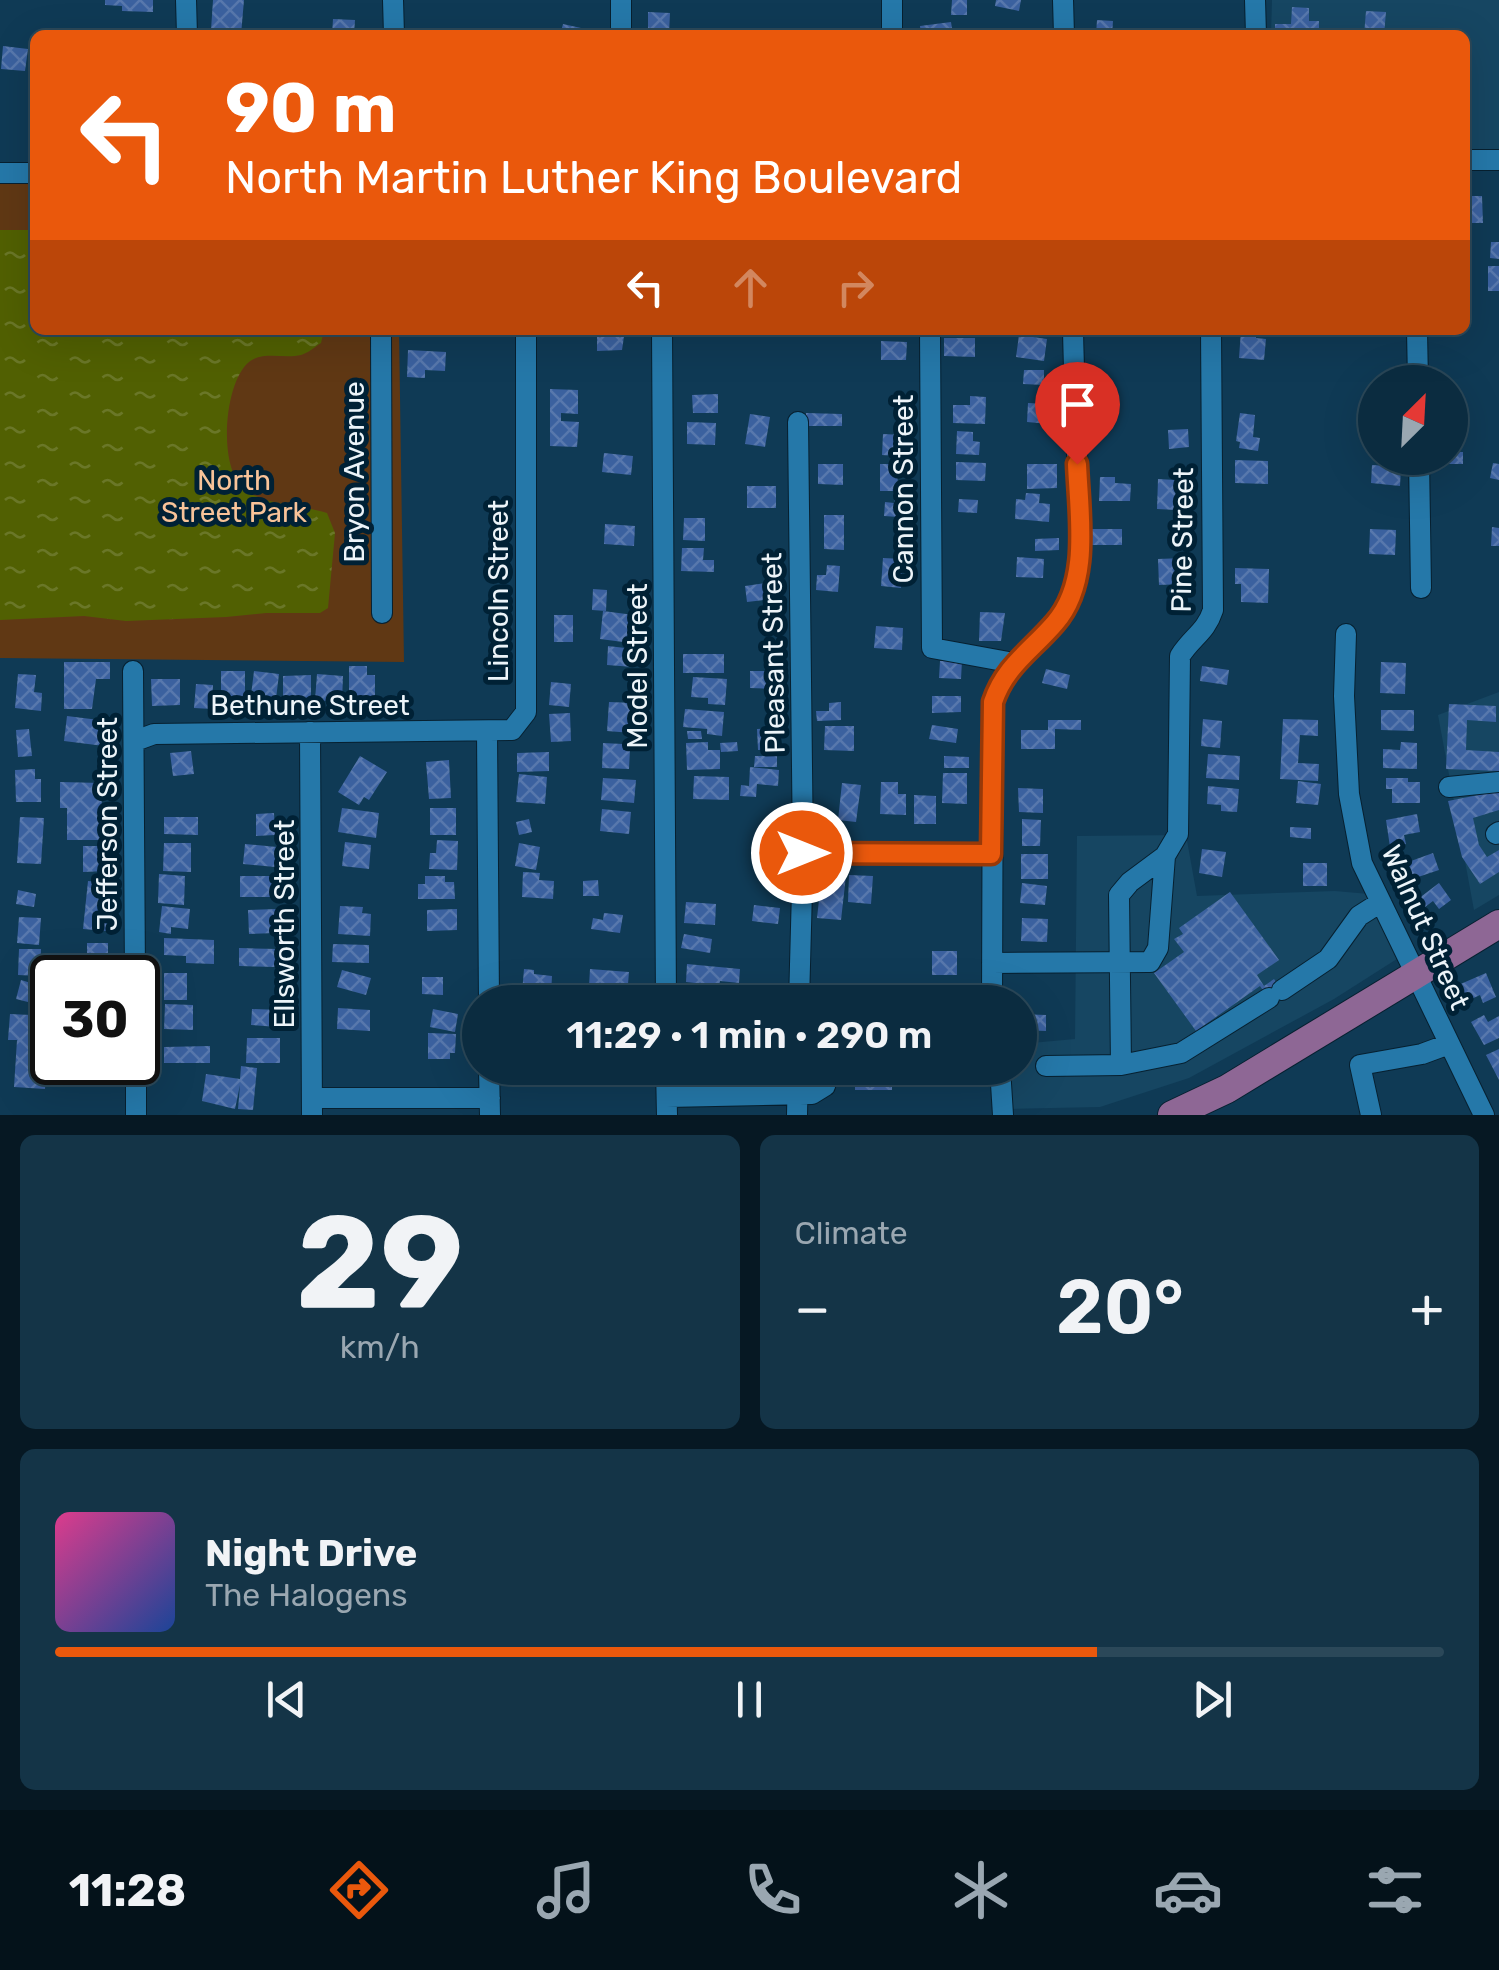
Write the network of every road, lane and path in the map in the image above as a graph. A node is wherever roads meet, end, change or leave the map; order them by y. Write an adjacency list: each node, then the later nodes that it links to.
1 (186, 0): 7 (street)
2 (394, 0): 8 (street)
3 (621, 0): 9 (street)
4 (892, 0): 10 (street)
5 (1063, 0): 11 (street)
6 (1255, 0): 12 (street)
7 (187, 30)
8 (394, 30)
9 (621, 30)
10 (892, 30)
11 (1064, 30)
12 (1256, 30)
13 (1470, 160): 14 (street)
14 (1499, 160)
15 (0, 173): 16 (street)
16 (30, 173)
17 (381, 335): 28 (street, Bryon Avenue)
18 (526, 335): 32 (street, Lincoln Street)
19 (662, 335): 47 (street, Model Street)
20 (930, 335): 30 (street, Cannon Street)
21 (1073, 335): 30 (street)
22 (1211, 335): 39 (street, Pine Street)
23 (1417, 335): 24 (street)
24 (1418, 365)
25 (798, 422): 37 (street, Pleasant Street)
26 (1419, 475): 27 (street)
27 (1421, 588)
28 (382, 614)
29 (1346, 634): 40 (street, Walnut Street)
30 (1014, 663): 38 (street)
31 (134, 671): 34 (street, Jefferson Street)
32 (486, 731): 33 (street, Bethune Street); 46 (street)
33 (310, 732): 34 (street, Bethune Street); 57 (street, Ellsworth Street)
34 (135, 741): 42 (street, Jefferson Street)
35 (1499, 782): 36 (street)
36 (1449, 788)
37 (802, 853): 38 (street); 48 (street, Pleasant Street)
38 (991, 854): 43 (street)
39 (1165, 856): 44 (street); 44 (street, Pine Street)
40 (1381, 902): 45 (street, Walnut Street); 51 (street)
41 (1499, 924): 45 (main road)
42 (136, 955)
43 (992, 963): 44 (street); 49 (street)
44 (1119, 964): 51 (street)
45 (1416, 974): 50 (street, Walnut Street); 62 (main road)
46 (489, 985)
47 (666, 985)
48 (799, 985)
49 (992, 985)
50 (1449, 1044): 63 (street); 64 (street, Walnut Street)
51 (1121, 1065): 52 (street)
52 (1046, 1066)
53 (136, 1085): 60 (street)
54 (825, 1085): 56 (street)
55 (1001, 1085): 61 (street)
56 (797, 1105): 59 (street)
57 (312, 1106): 58 (street)
58 (490, 1106)
59 (666, 1106)
60 (136, 1115)
61 (1003, 1115)
62 (1172, 1115)
63 (1371, 1115)
64 (1484, 1115)

